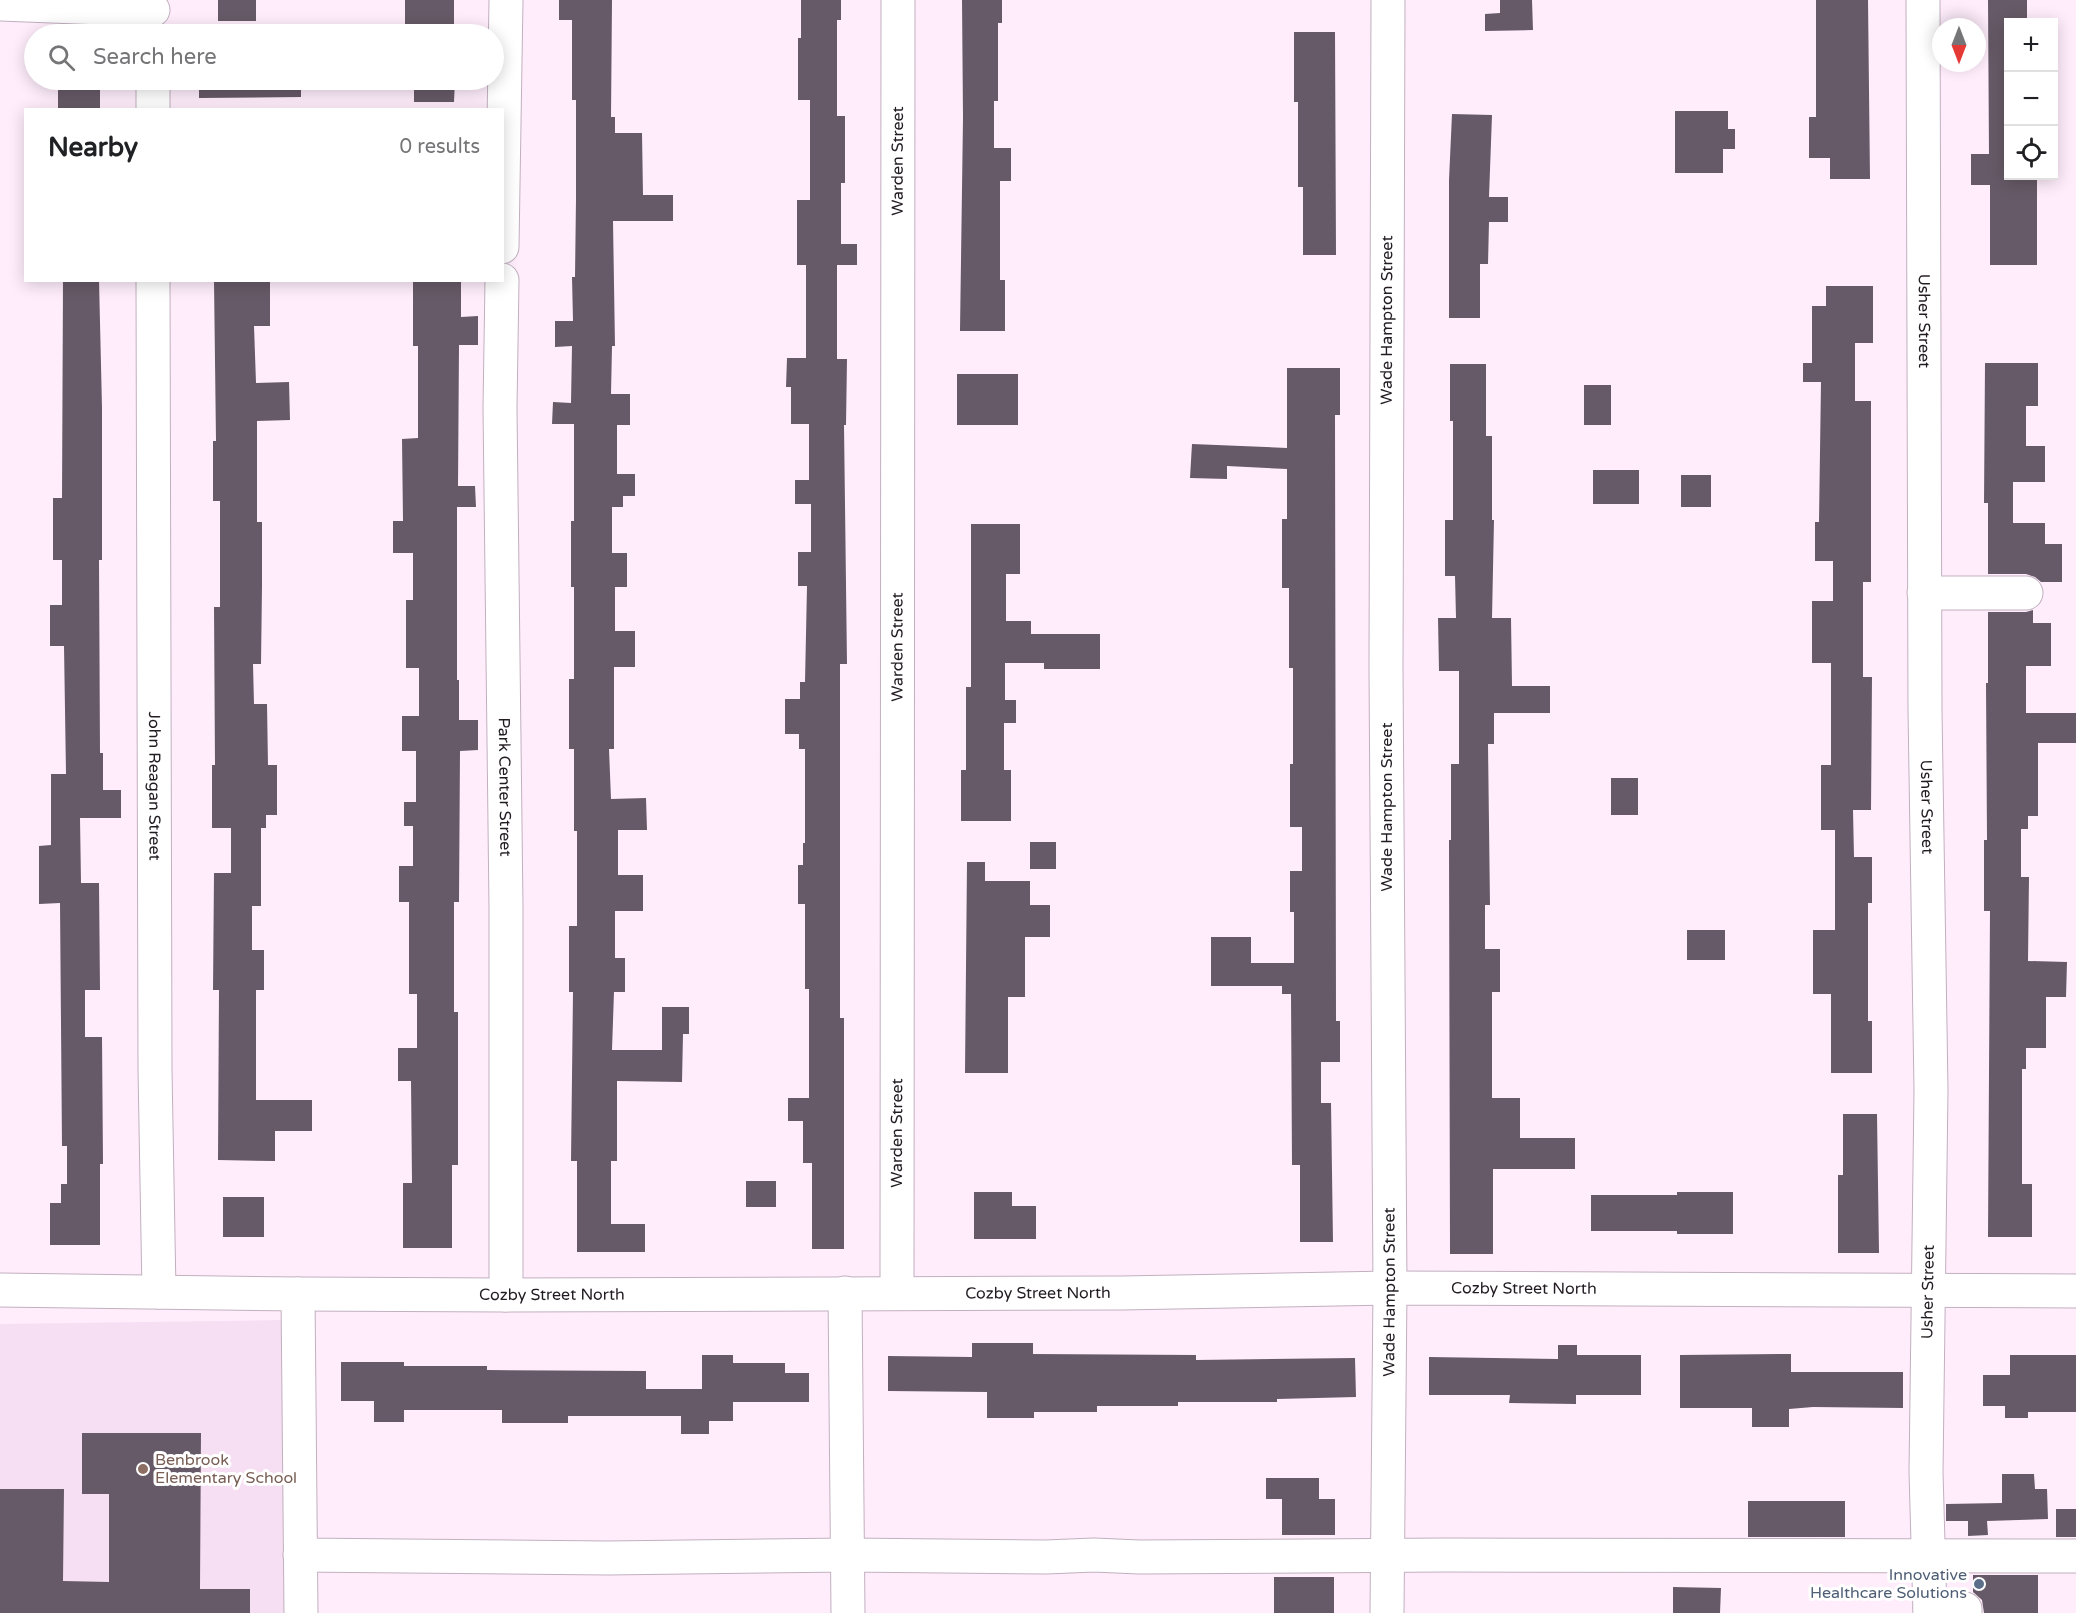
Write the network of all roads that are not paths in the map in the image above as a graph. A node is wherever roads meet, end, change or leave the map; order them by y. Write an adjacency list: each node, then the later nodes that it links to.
1 (506, 0): 9 (street)
2 (898, 0): 20 (street, Warden Street)
3 (1388, 0): 14 (street, Wade Hampton Street)
4 (1923, 0): 12 (street, Usher Street)
5 (0, 4): 6 (street)
6 (153, 15)
7 (153, 90): 8 (street)
8 (153, 108)
9 (504, 124)
10 (153, 282): 18 (street, John Reagan Street)
11 (502, 282): 22 (street, Park Center Street)
12 (1924, 593): 13 (street); 16 (street, Usher Street)
13 (2026, 593)
14 (1390, 1288): 16 (street, Cozby Street North); 20 (street, Cozby Street North); 25 (street, Wade Hampton Street)
15 (0, 1290): 18 (street, Cozby Street North)
16 (1928, 1290): 17 (street, Cozby Street North); 26 (street, Usher Street)
17 (2076, 1291)
18 (159, 1292): 21 (street, Cozby Street North)
19 (844, 1293): 20 (street, Cozby Street North); 22 (street, Cozby Street North); 24 (street)
20 (897, 1293)
21 (298, 1294): 22 (street, Cozby Street North); 23 (street)
22 (506, 1295)
23 (300, 1555): 24 (street); 29 (street)
24 (847, 1555): 25 (street); 30 (street)
25 (1388, 1556): 26 (street); 31 (street, Wade Hampton Street)
26 (1928, 1556): 27 (street); 28 (street, Usher Street)
27 (2076, 1556)
28 (1930, 1611): 32 (street)
29 (301, 1613)
30 (848, 1613)
31 (1388, 1613)
32 (1965, 1613)

